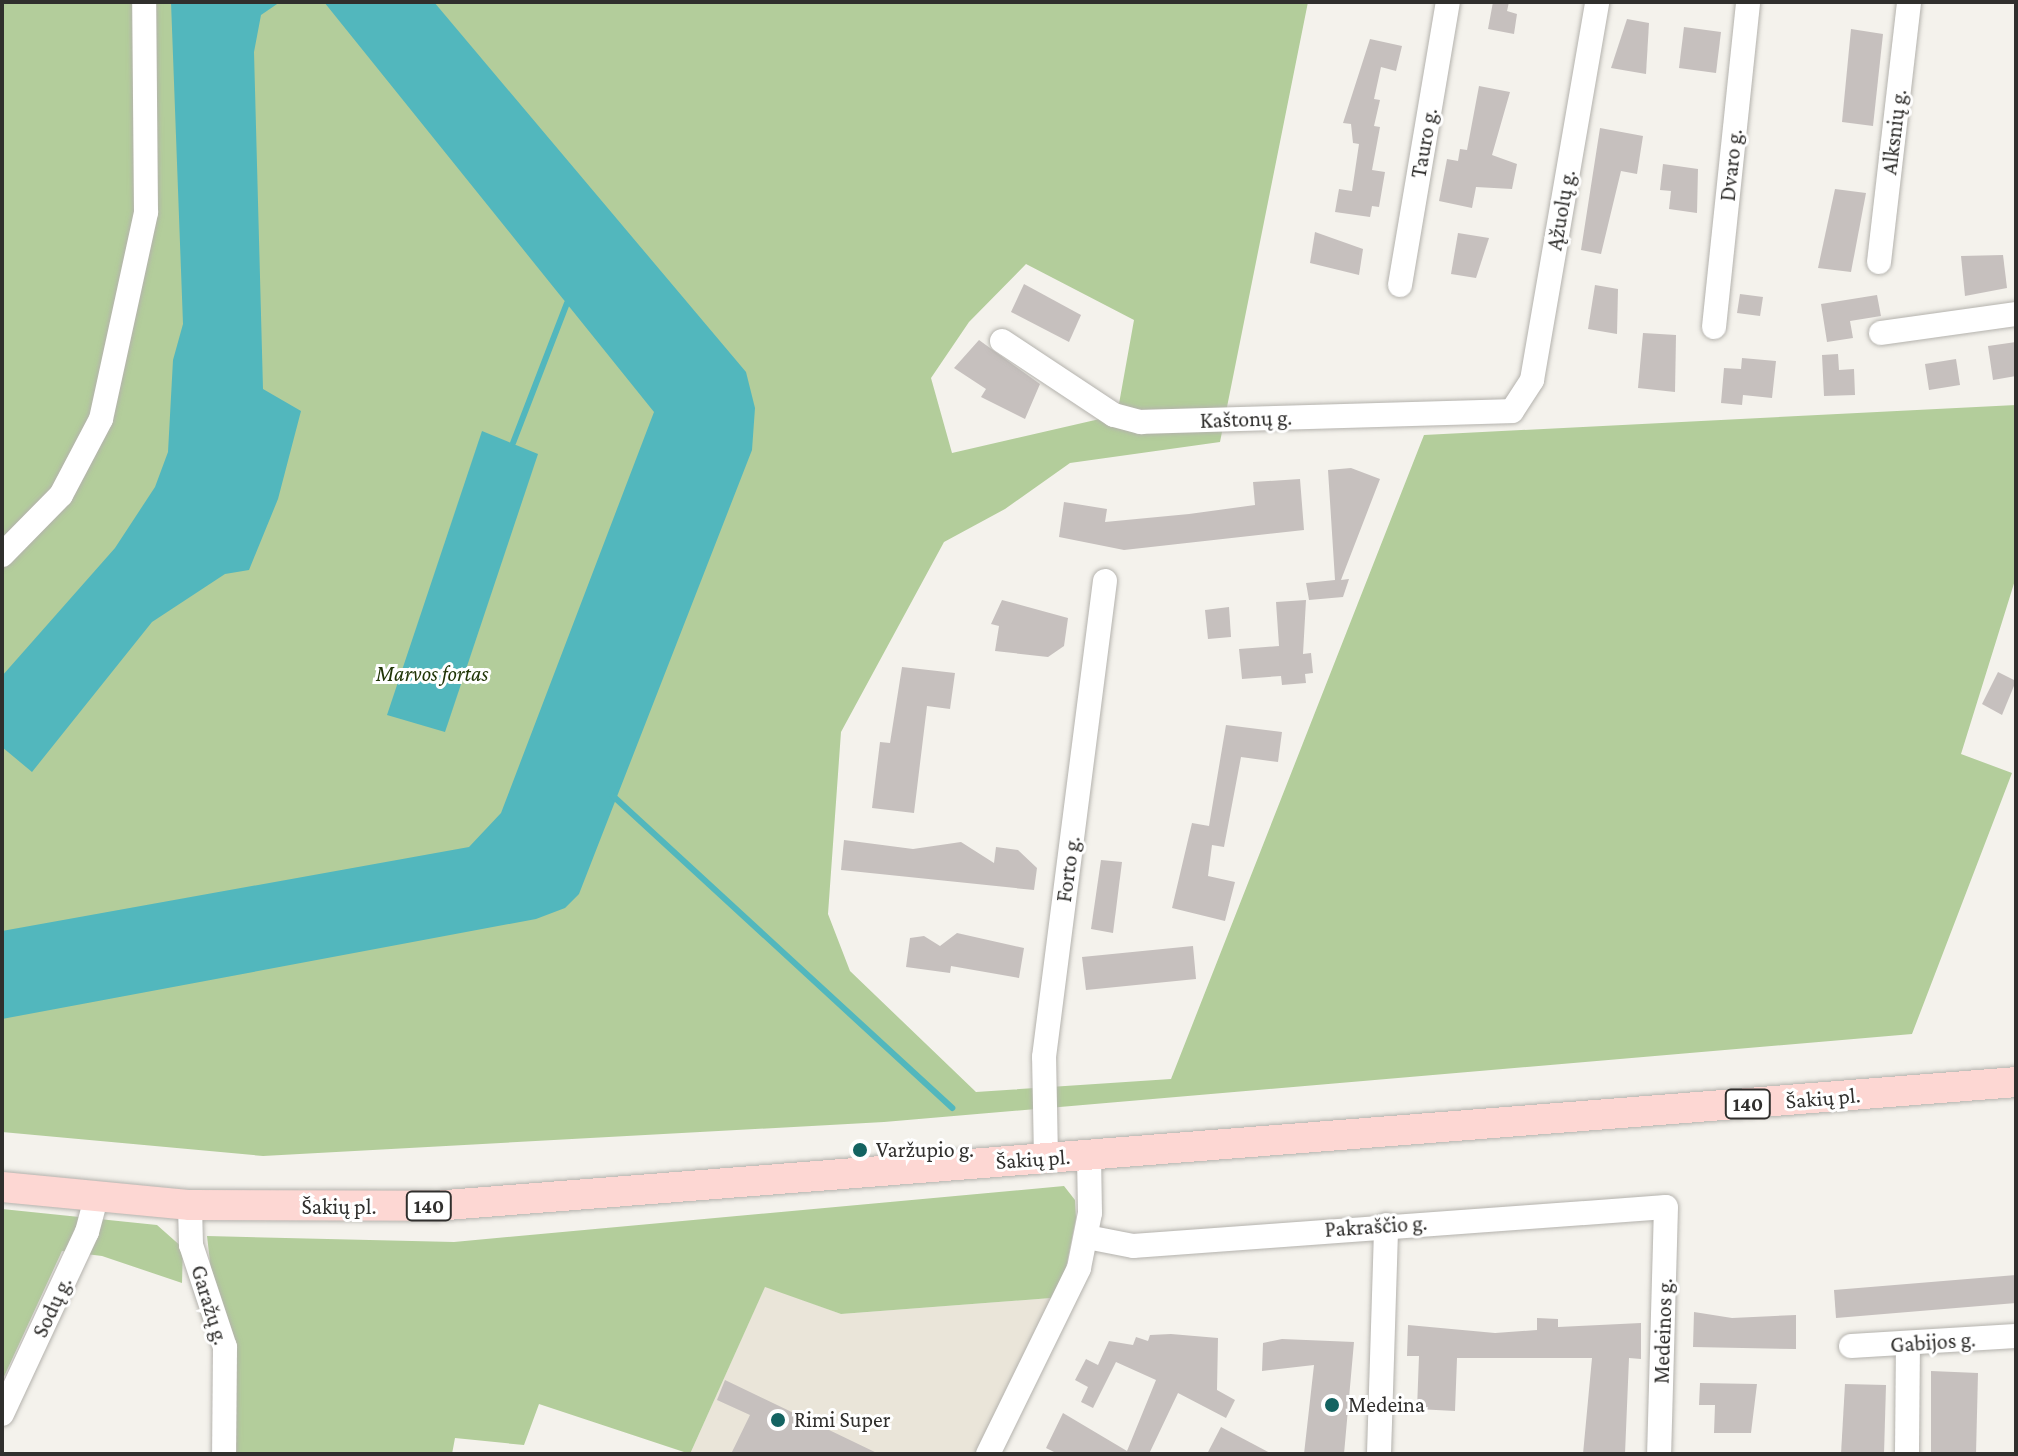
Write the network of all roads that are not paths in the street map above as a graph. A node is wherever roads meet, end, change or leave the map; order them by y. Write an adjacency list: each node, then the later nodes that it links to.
1 (144, 2): 13 (street)
2 (1448, 2): 7 (street, Tauro g.)
3 (1597, 2): 12 (street, Ąžuolų g.)
4 (1748, 2): 9 (street, Dvaro g.)
5 (1909, 2): 6 (street, Alksnių g.)
6 (1879, 262)
7 (1400, 285)
8 (2016, 314): 10 (street)
9 (1714, 327)
10 (1881, 333)
11 (1002, 341): 12 (street, Kaštonų g.)
12 (1512, 411)
13 (2, 555)
14 (1105, 581): 17 (street, Forto g.)
15 (2016, 1082): 16 (main road, Šakių pl. / 140)
16 (1089, 1155): 17 (main road, Šakių pl. / 140); 23 (street)
17 (1046, 1158): 20 (main road, Šakių pl. / 140)
18 (2, 1187): 19 (main road, Šakių pl. / 140)
19 (96, 1198): 20 (main road, Šakių pl. / 140); 27 (street, Sodų g.)
20 (190, 1205): 28 (street, Garažų g.)
21 (1666, 1207): 22 (street, Pakraščio g.); 31 (street, Medeinos g.)
22 (1386, 1225): 23 (street, Pakraščio g.); 30 (street)
23 (1087, 1237): 29 (street)
24 (2016, 1336): 25 (street, Gabijos g.)
25 (1908, 1344): 26 (street, Gabijos g.); 32 (street)
26 (1851, 1346)
27 (2, 1414)
28 (224, 1454)
29 (988, 1454)
30 (1379, 1454)
31 (1659, 1454)
32 (1907, 1454)

